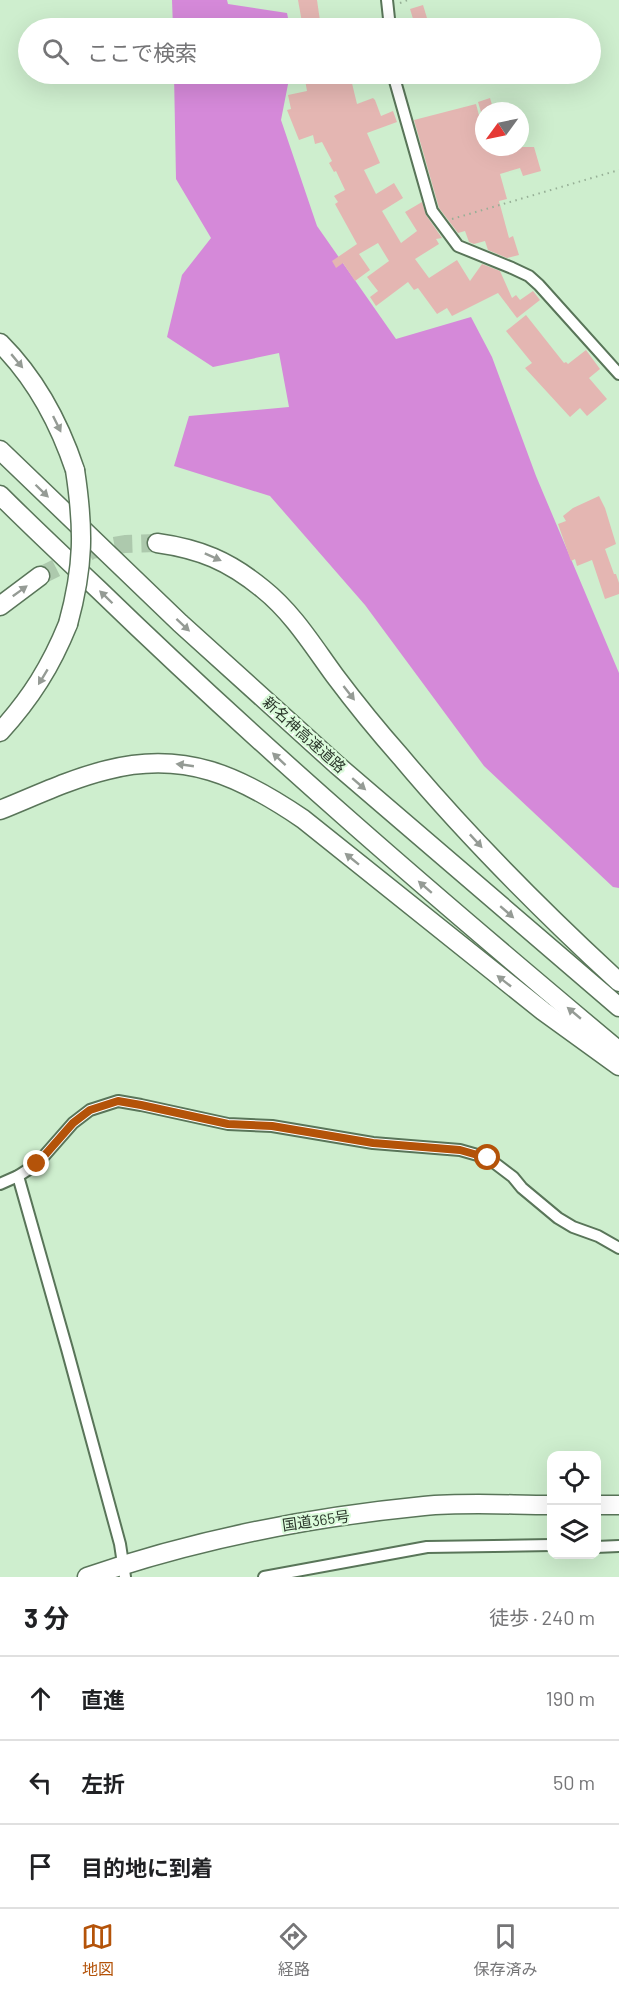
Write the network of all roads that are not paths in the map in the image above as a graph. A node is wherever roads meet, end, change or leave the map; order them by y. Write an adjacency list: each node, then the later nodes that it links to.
1 (387, 0): 2 (street)
2 (389, 18)
3 (394, 84): 5 (street)
4 (0, 343): 11 (highway, one-way to 11, bridge)
5 (619, 374)
6 (0, 450): 14 (highway, 新名神高速道路, one-way to 14)
7 (0, 495): 15 (highway, one-way to 7)
8 (157, 543): 13 (highway, one-way to 13)
9 (40, 576): 10 (highway, one-way to 9)
10 (0, 606)
11 (0, 732)
12 (0, 810): 16 (highway, one-way to 12)
13 (619, 982)
14 (619, 1007)
15 (619, 1051)
16 (619, 1066)
17 (18, 1176): 18 (street); 19 (street); 26 (street)
18 (0, 1184)
19 (619, 1248)
20 (547, 1505): 26 (highway, 国道365号)
21 (601, 1505): 22 (highway)
22 (619, 1505)
23 (547, 1545): 28 (street)
24 (619, 1546): 25 (street)
25 (601, 1547)
26 (124, 1571): 27 (highway, 国道365号)
27 (87, 1577)
28 (264, 1577)

